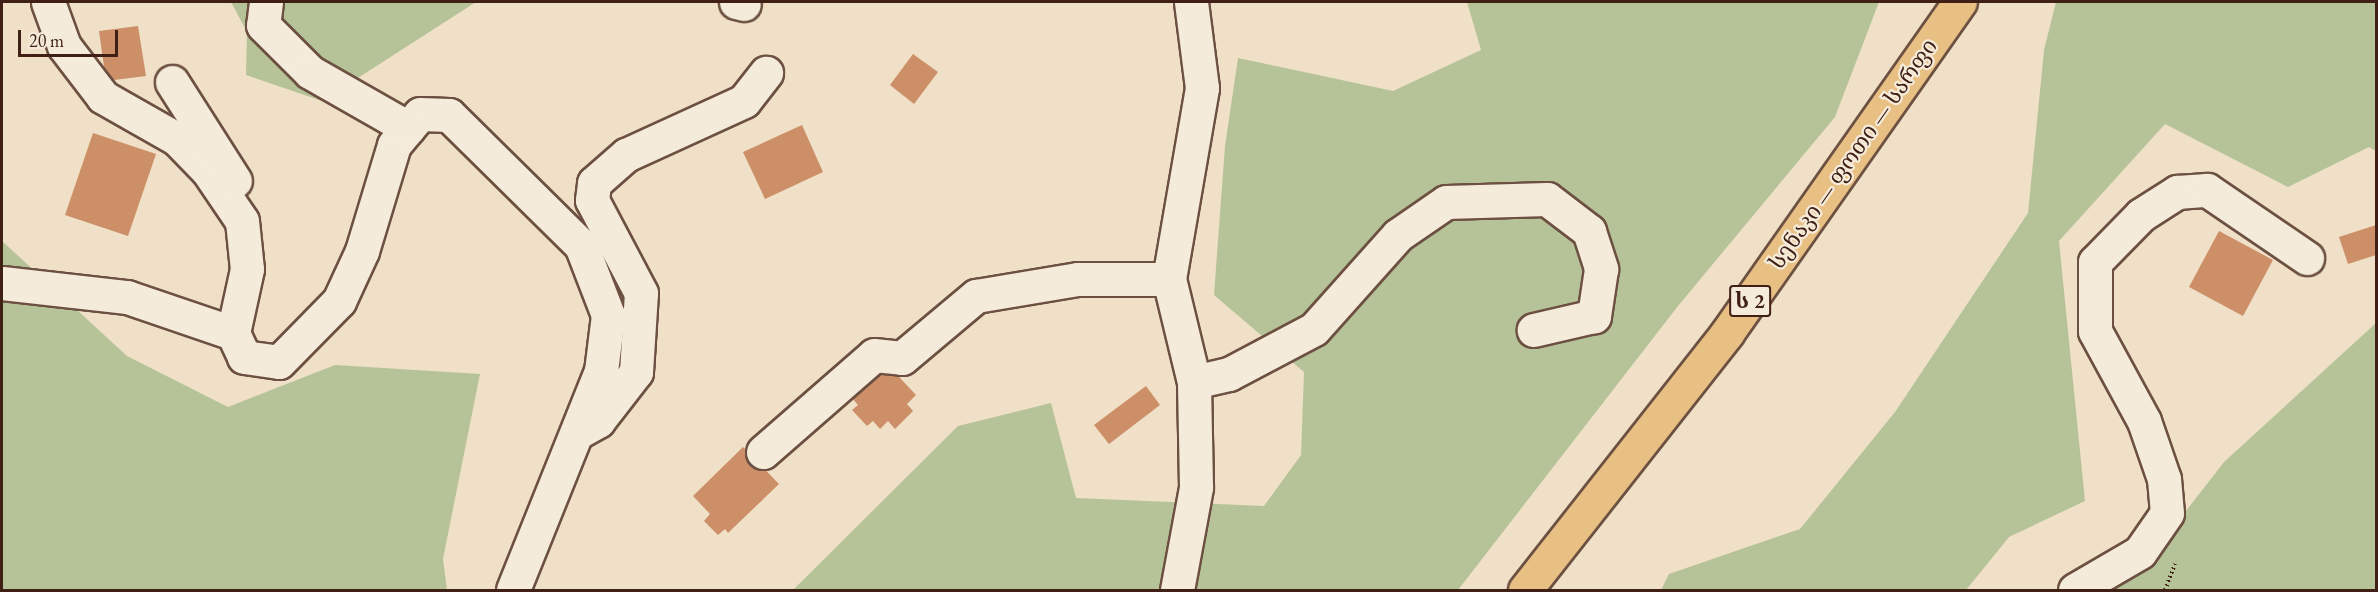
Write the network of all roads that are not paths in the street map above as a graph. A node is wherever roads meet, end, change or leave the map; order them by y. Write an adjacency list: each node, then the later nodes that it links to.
1 (48, 2): 8 (street)
2 (266, 2): 7 (street)
3 (1191, 2): 10 (street)
4 (1960, 2): 19 (highway, სენაკი — ფოთი — სარფი / ს 2)
5 (766, 73): 15 (street)
6 (172, 82): 8 (street)
7 (408, 128): 13 (street); 15 (street)
8 (242, 221): 13 (street)
9 (2307, 258): 20 (street)
10 (1169, 279): 14 (street); 16 (street)
11 (2, 283): 13 (street)
12 (1534, 330): 14 (street)
13 (233, 333)
14 (1194, 382): 18 (street)
15 (573, 434): 17 (street)
16 (763, 452)
17 (513, 591)
18 (1177, 591)
19 (1525, 591)
20 (2075, 591)

